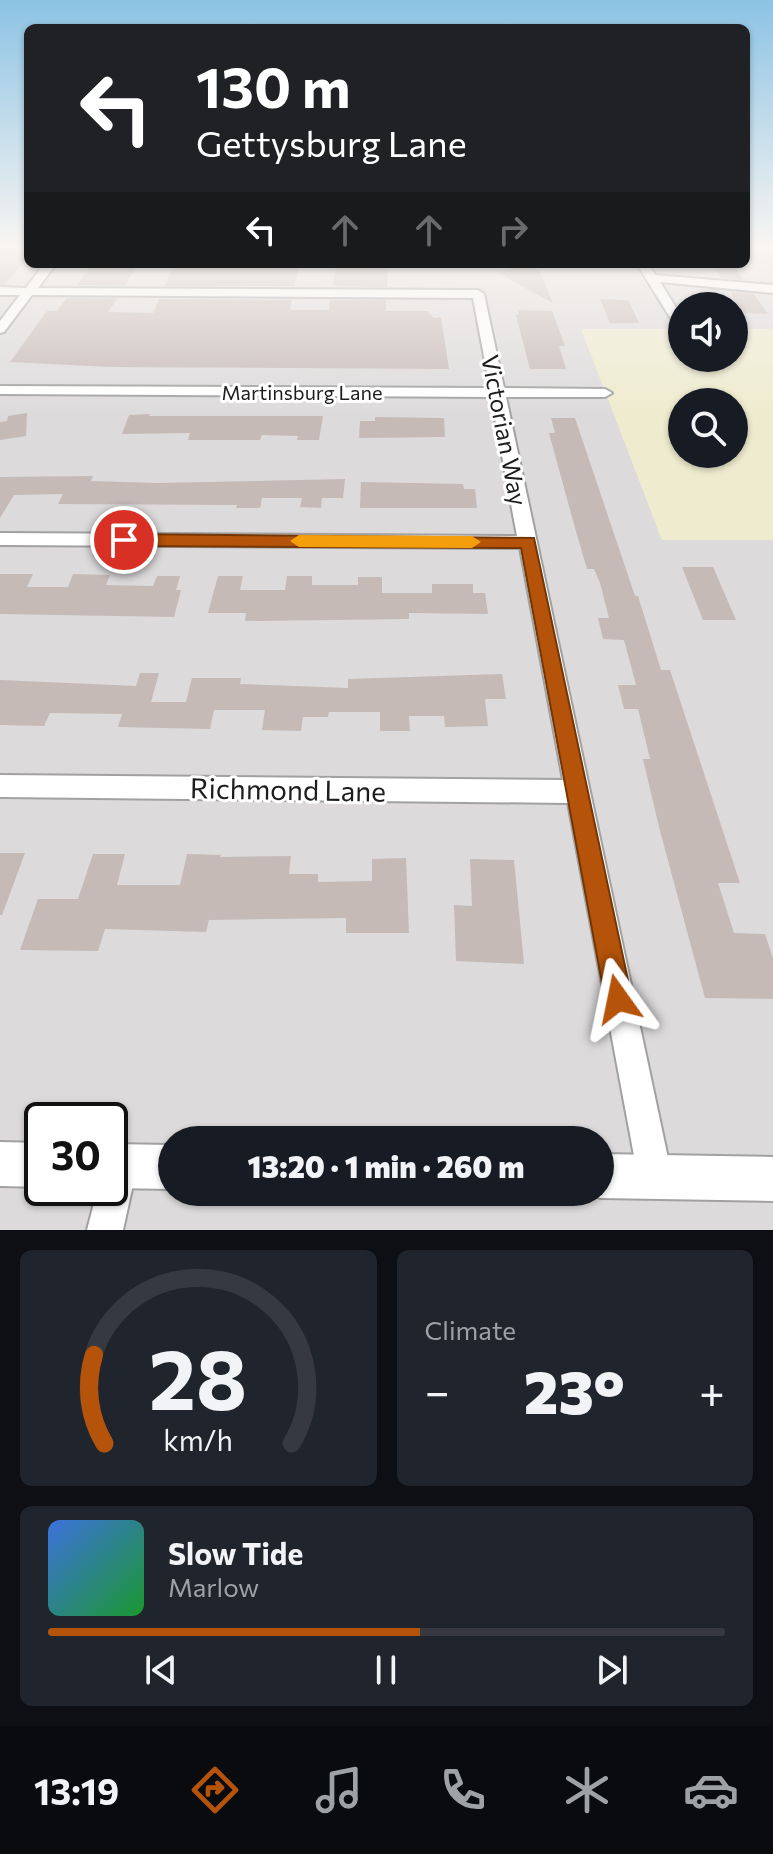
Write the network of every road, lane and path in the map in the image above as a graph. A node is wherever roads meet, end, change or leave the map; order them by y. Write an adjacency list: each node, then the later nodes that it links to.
1 (21, 301): 3 (street)
2 (479, 301): 5 (street, Victorian Way)
3 (0, 329)
4 (0, 390): 5 (street, Martinsburg Lane)
5 (496, 393): 6 (street, Martinsburg Lane); 8 (street, Victorian Way)
6 (605, 393)
7 (0, 539): 8 (street)
8 (528, 542): 10 (street, Victorian Way)
9 (0, 786): 10 (street, Richmond Lane)
10 (576, 792): 14 (street, Victorian Way)
11 (128, 1166): 12 (street)
12 (158, 1167)
13 (614, 1176): 14 (street)
14 (655, 1177): 15 (street)
15 (773, 1179)
16 (109, 1206): 17 (street)
17 (105, 1230)

